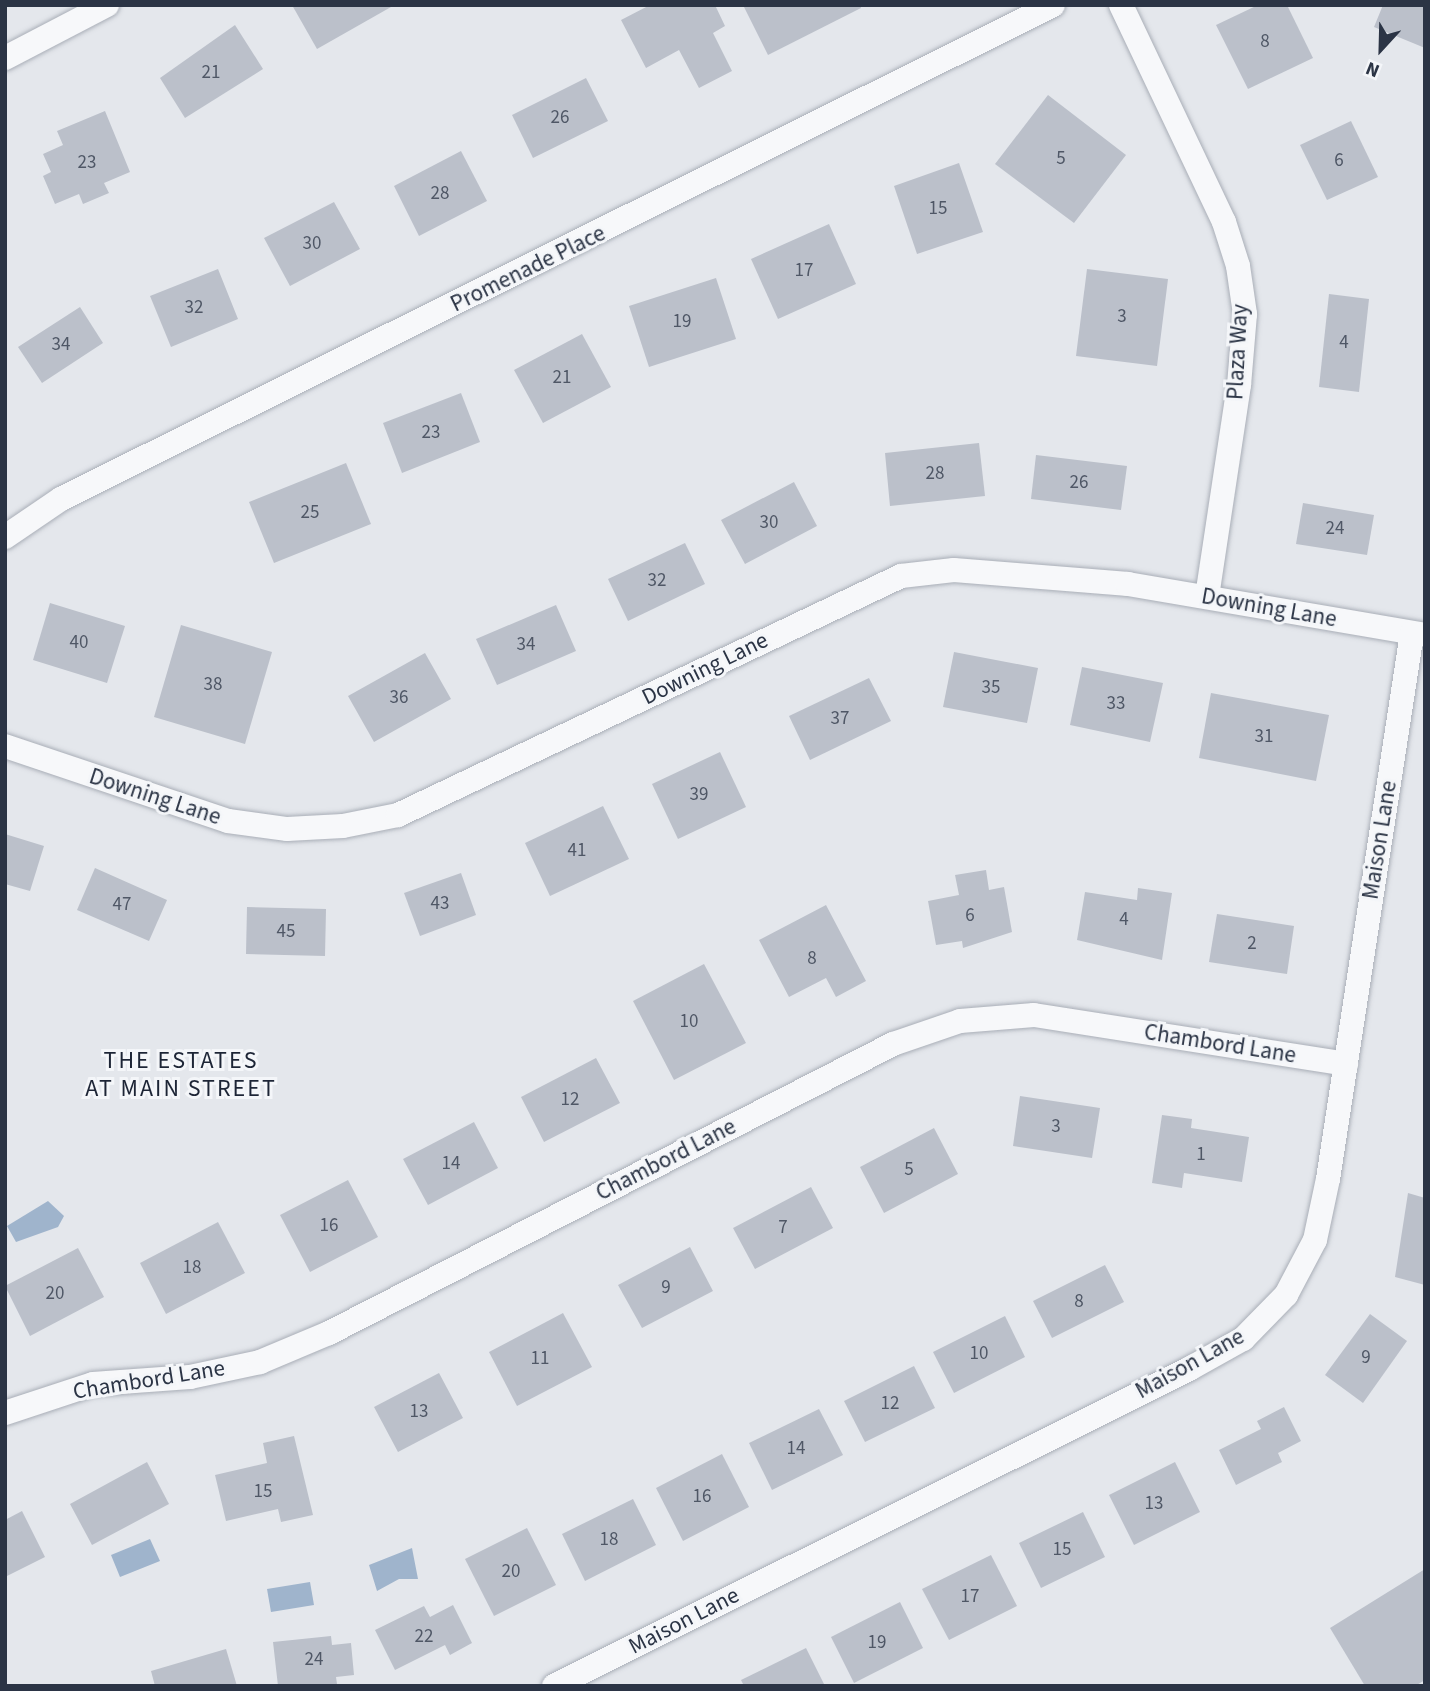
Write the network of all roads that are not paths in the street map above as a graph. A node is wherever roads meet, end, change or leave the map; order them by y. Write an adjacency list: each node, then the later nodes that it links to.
1 (107, 5): 4 (street)
2 (1053, 5): 5 (street, Promenade Place)
3 (1121, 5): 6 (street, Plaza Way)
4 (5, 58)
5 (5, 537)
6 (1207, 596): 7 (street, Downing Lane); 8 (street, Downing Lane)
7 (1418, 634): 9 (street, Maison Lane)
8 (5, 746)
9 (1346, 1064): 10 (street, Chambord Lane); 11 (street, Maison Lane)
10 (5, 1413)
11 (554, 1686)

